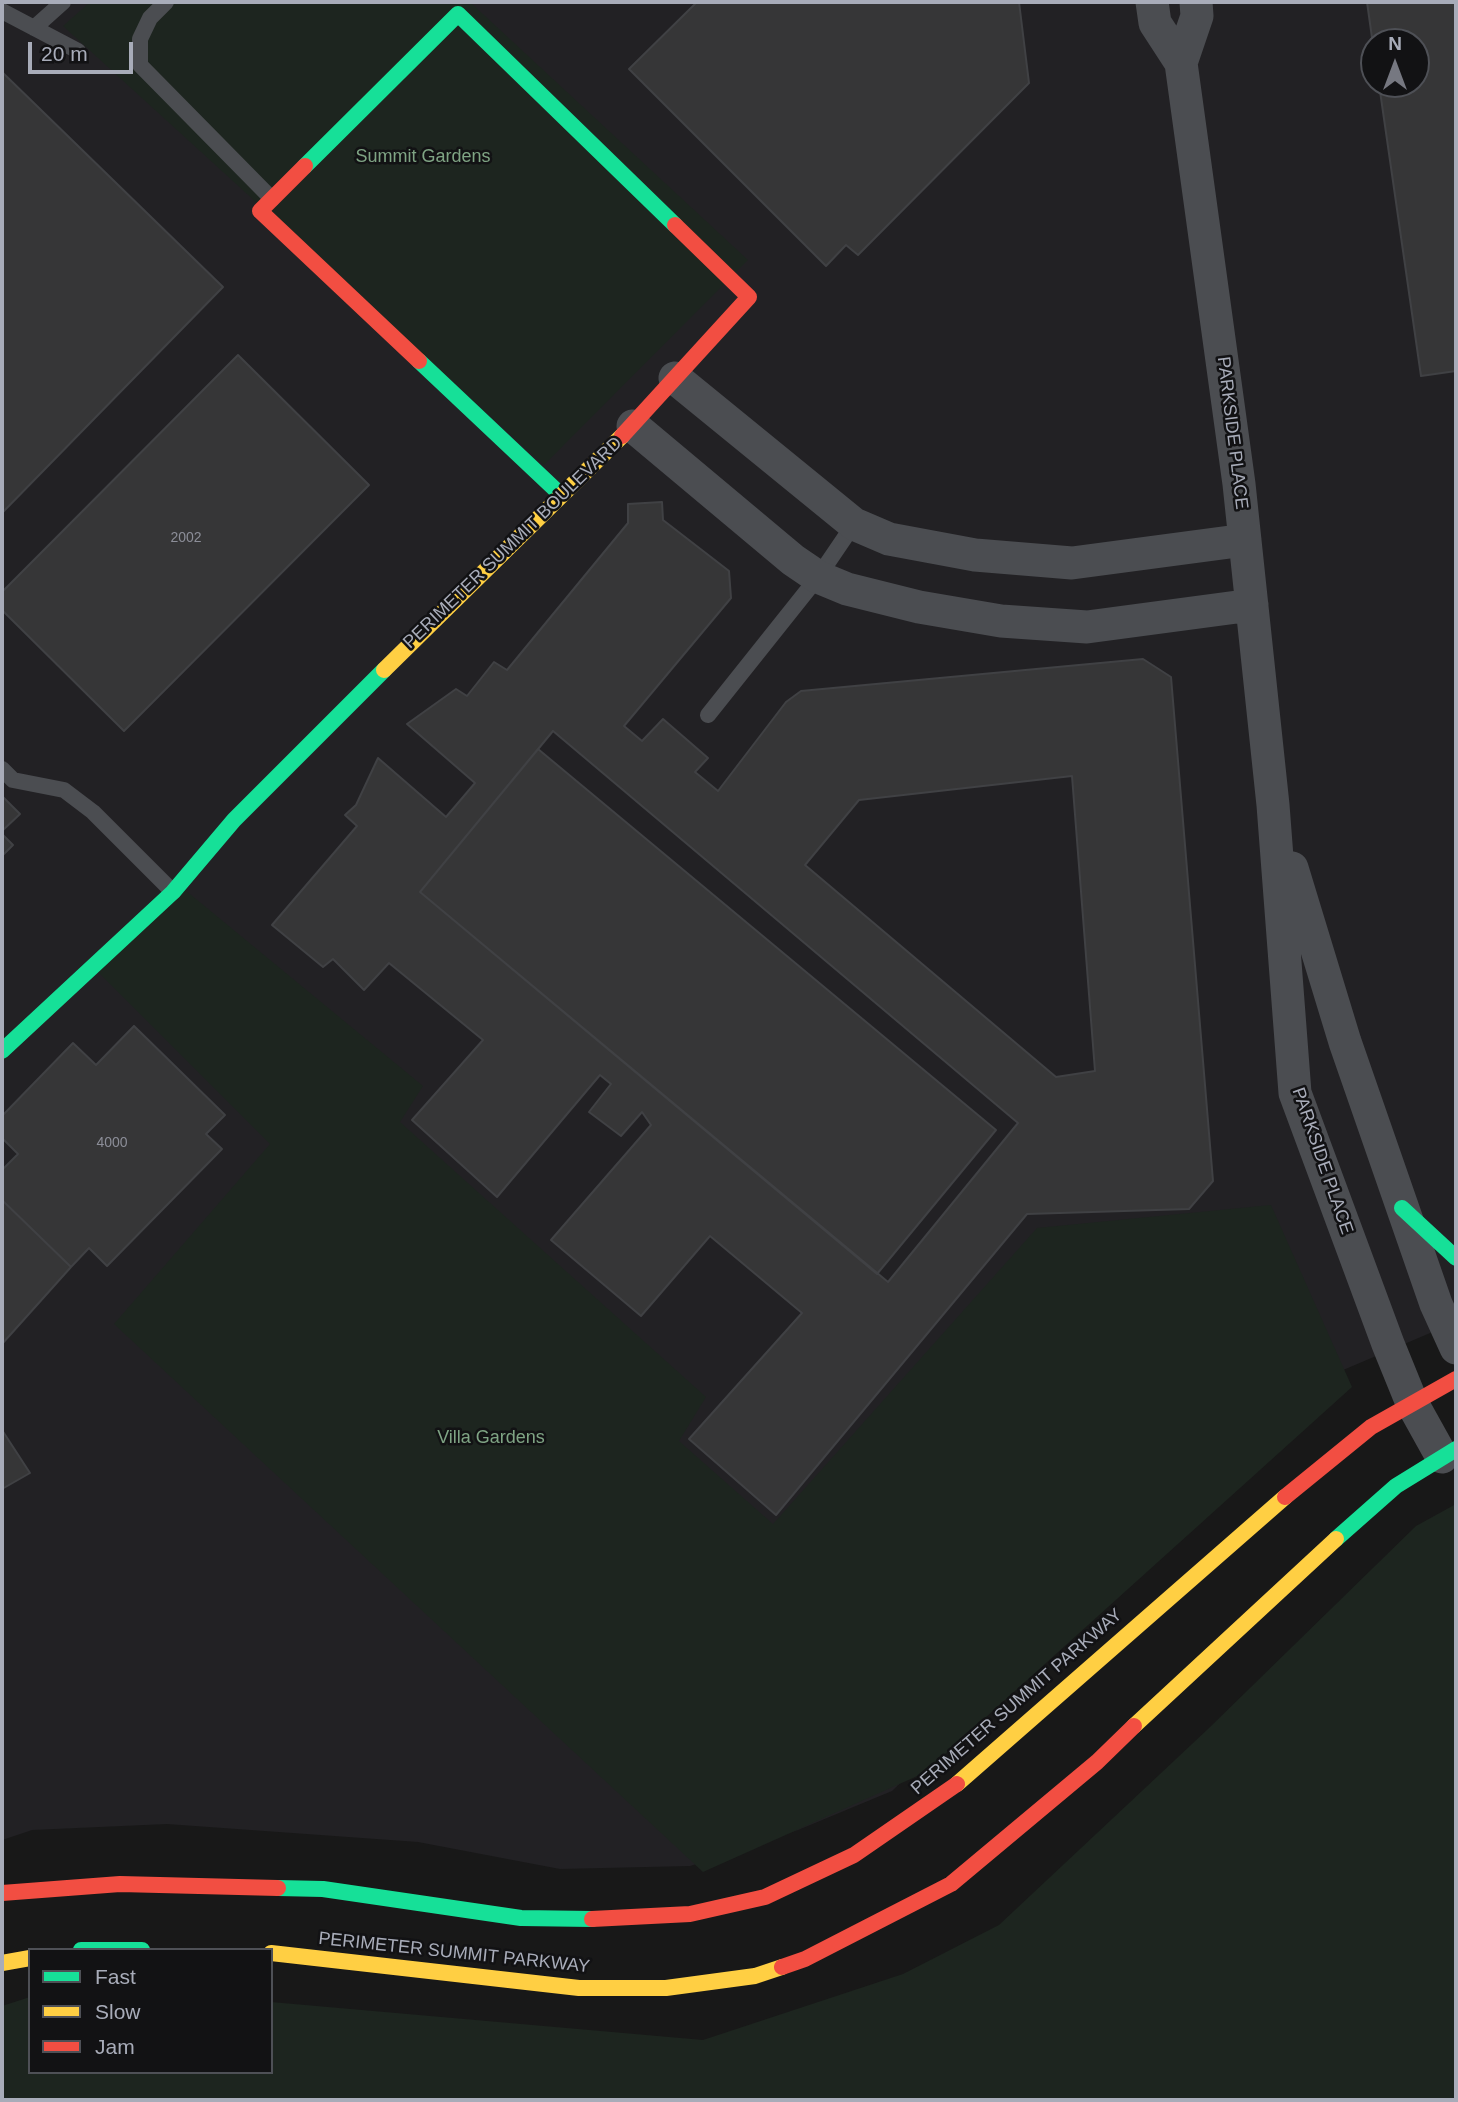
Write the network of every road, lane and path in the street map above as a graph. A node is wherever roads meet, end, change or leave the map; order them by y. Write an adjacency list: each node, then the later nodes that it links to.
1 (63, 2): 6 (lane)
2 (166, 2): 9 (lane)
3 (1152, 2): 8 (street, PARKSIDE PLACE)
4 (1196, 2): 8 (street, PARKSIDE PLACE)
5 (2, 11): 6 (lane)
6 (34, 28): 7 (lane)
7 (78, 51)
8 (1181, 63): 14 (street, PARKSIDE PLACE)
9 (272, 199): 10 (main road); 12 (main road)
10 (675, 378): 11 (main road); 13 (street)
11 (633, 426): 12 (main road, PERIMETER SUMMIT BOULEVARD); 15 (street, PERIMETER SUMMIT BOULEVARD)
12 (560, 494): 20 (main road, PERIMETER SUMMIT BOULEVARD)
13 (854, 524): 14 (street); 15 (lane)
14 (1245, 540): 16 (street, PARKSIDE PLACE)
15 (818, 577): 16 (street, PERIMETER SUMMIT BOULEVARD); 17 (lane)
16 (1252, 606): 19 (street, PARKSIDE PLACE)
17 (708, 715)
18 (2, 769): 20 (lane)
19 (1273, 805): 22 (street, PARKSIDE PLACE); 26 (street, PARKSIDE PLACE)
20 (173, 892): 21 (main road, PERIMETER SUMMIT BOULEVARD)
21 (2, 1051)
22 (1402, 1208): 23 (main road); 24 (street, PARKSIDE PLACE)
23 (1456, 1258)
24 (1456, 1348)
25 (1456, 1380): 26 (main road, PERIMETER SUMMIT PARKWAY)
26 (1412, 1403): 27 (street, PARKSIDE PLACE); 28 (main road, PERIMETER SUMMIT PARKWAY)
27 (1449, 1453): 29 (main road, PERIMETER SUMMIT PARKWAY)
28 (2, 1893)
29 (273, 1953)
30 (28, 1958): 31 (main road)
31 (2, 1963)

